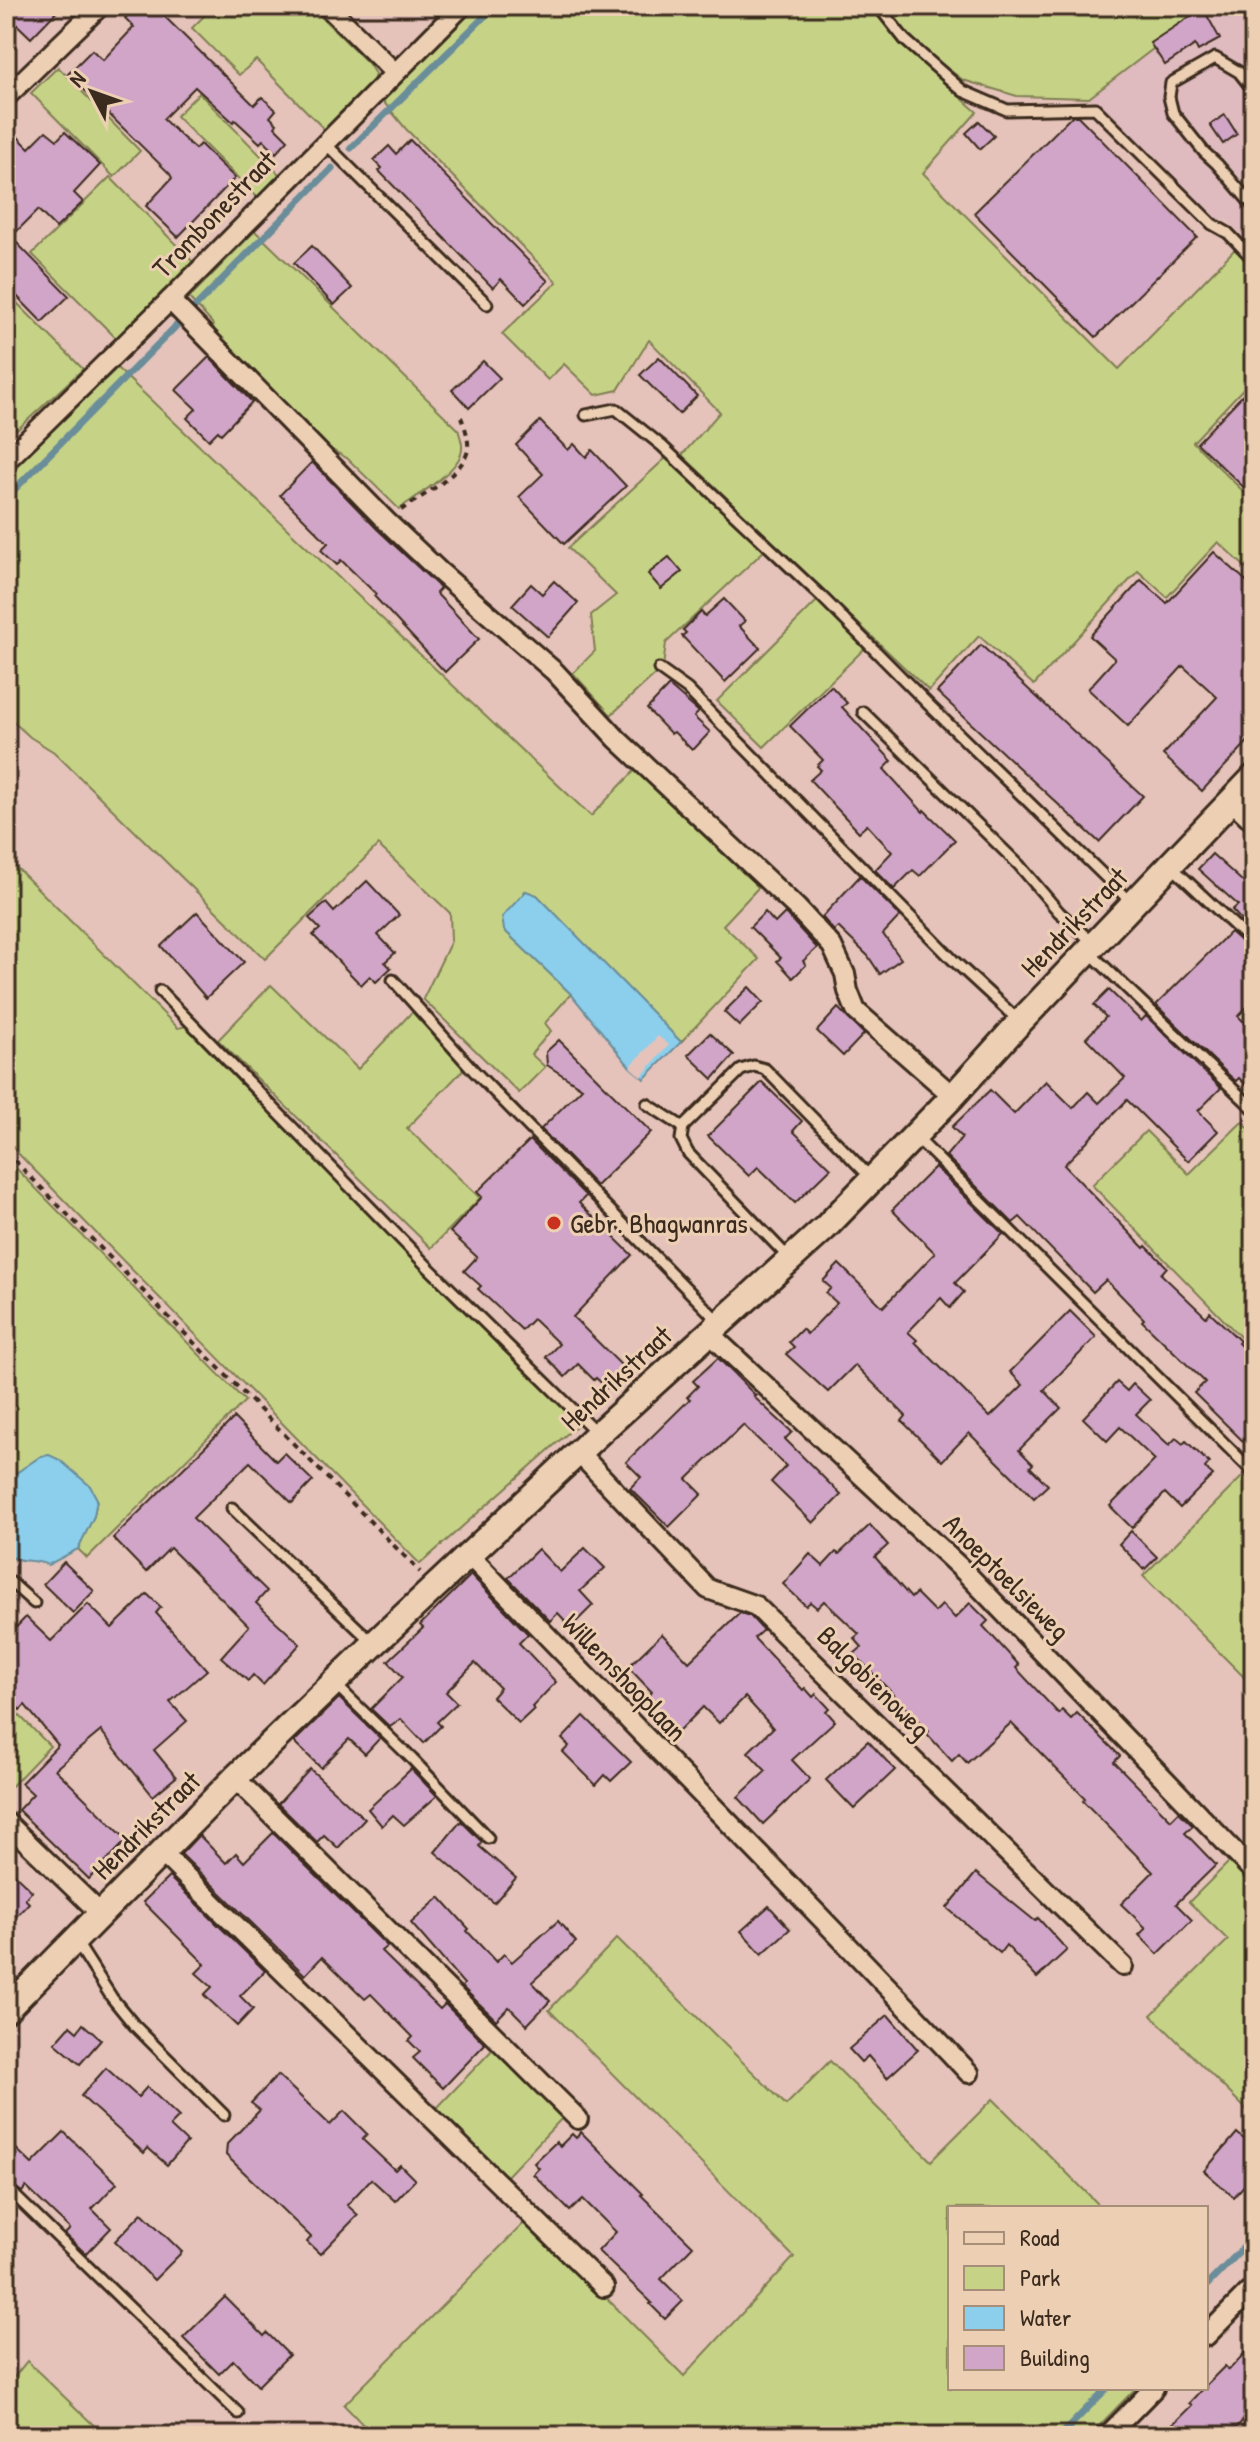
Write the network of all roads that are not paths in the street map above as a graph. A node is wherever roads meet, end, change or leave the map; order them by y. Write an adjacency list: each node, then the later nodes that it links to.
1 (100, 6): 7 (street)
2 (327, 6): 5 (street)
3 (462, 6): 5 (street, Trombonestraat)
4 (878, 6): 10 (lane)
5 (395, 73): 8 (street, Trombonestraat)
6 (1254, 91): 9 (lane)
7 (6, 97)
8 (324, 142): 11 (street, Trombonestraat); 12 (lane)
9 (1254, 207)
10 (1254, 260)
11 (170, 300): 14 (street, Trombonestraat); 27 (street)
12 (487, 304)
13 (586, 415): 21 (lane)
14 (9, 451)
15 (659, 669): 26 (lane)
16 (863, 712): 23 (lane)
17 (1254, 777): 18 (street, Hendrikstraat)
18 (1232, 801): 19 (street); 20 (street, Hendrikstraat)
19 (1254, 822)
20 (1170, 865): 21 (street, Hendrikstraat); 22 (lane)
21 (1133, 904): 23 (street, Hendrikstraat)
22 (1254, 944)
23 (1091, 948): 26 (street, Hendrikstraat); 29 (lane)
24 (393, 980): 34 (lane)
25 (160, 991): 35 (lane)
26 (1020, 1022): 27 (street, Hendrikstraat)
27 (953, 1096): 31 (street, Hendrikstraat)
28 (647, 1104): 30 (lane)
29 (1254, 1109)
30 (683, 1127): 32 (lane); 33 (lane)
31 (915, 1136): 32 (street, Hendrikstraat); 37 (lane)
32 (872, 1180): 33 (street, Hendrikstraat)
33 (790, 1260): 34 (street, Hendrikstraat)
34 (715, 1328): 35 (street, Hendrikstraat); 48 (street, Anoeptoelsieweg)
35 (598, 1434): 36 (street, Hendrikstraat)
36 (579, 1453): 39 (street, Hendrikstraat); 51 (street, Balgobienoweg)
37 (1254, 1473)
38 (232, 1508): 42 (lane)
39 (469, 1555): 42 (street, Hendrikstraat); 53 (street, Willemshooplaan)
40 (6, 1578): 41 (lane)
41 (34, 1603)
42 (374, 1644): 43 (street, Hendrikstraat)
43 (334, 1683): 44 (street, Hendrikstraat); 46 (lane)
44 (235, 1778): 47 (street, Hendrikstraat); 55 (street)
45 (6, 1822): 49 (street)
46 (488, 1838)
47 (161, 1852): 49 (street, Hendrikstraat); 57 (street)
48 (1254, 1872)
49 (101, 1914): 50 (street, Hendrikstraat)
50 (75, 1940): 52 (street, Hendrikstraat); 54 (lane)
51 (1123, 1966)
52 (6, 2010)
53 (969, 2073)
54 (224, 2115)
55 (578, 2119)
56 (6, 2187): 61 (lane)
57 (604, 2287)
58 (1254, 2287): 59 (street)
59 (1208, 2334)
60 (1152, 2390): 62 (street)
61 (238, 2413)
62 (1107, 2436)

